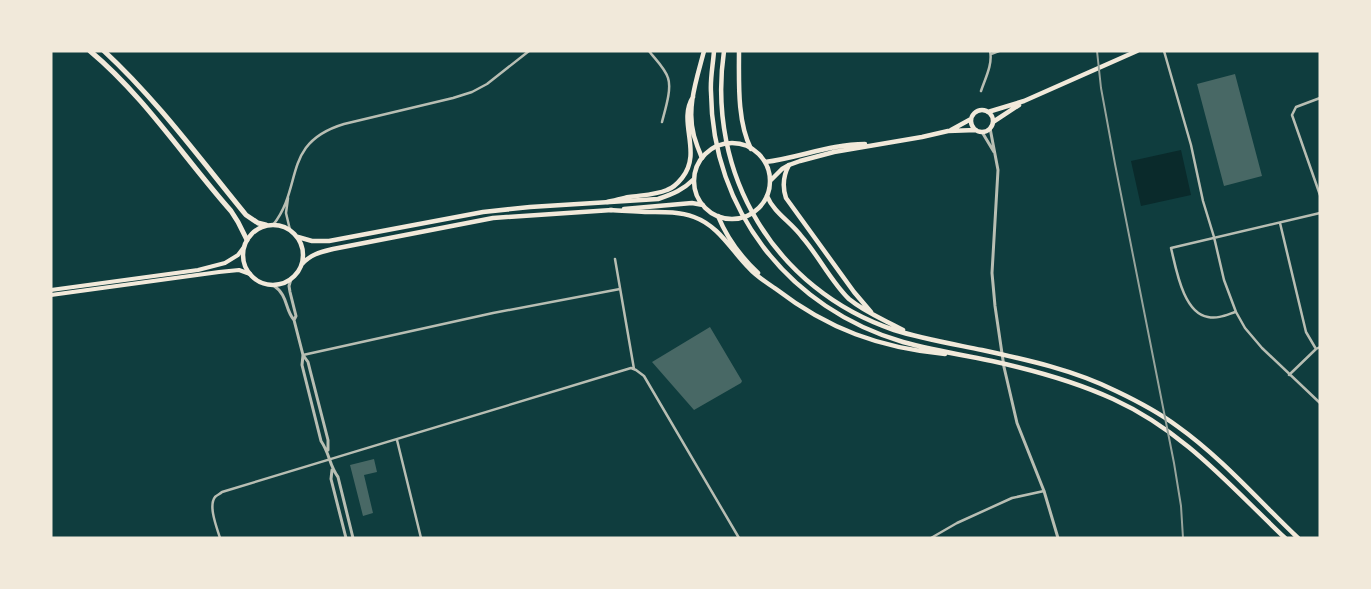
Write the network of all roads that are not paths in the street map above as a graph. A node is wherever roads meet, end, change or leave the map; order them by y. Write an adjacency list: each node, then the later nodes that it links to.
1 (90, 51): 46 (highway)
2 (104, 51): 42 (highway)
3 (529, 51): 33 (street)
4 (648, 51): 19 (street)
5 (704, 51): 14 (main road)
6 (714, 51): 63 (main road)
7 (724, 51): 60 (main road)
8 (739, 51): 26 (main road)
9 (999, 51): 12 (street)
10 (1137, 51): 16 (main road)
11 (1164, 51): 45 (street)
12 (991, 53): 13 (street)
13 (981, 91)
14 (693, 97): 28 (main road); 36 (main road)
15 (1320, 98): 34 (street)
16 (1024, 101): 17 (main road); 20 (main road)
17 (988, 112): 18 (main road); 20 (main road)
18 (971, 119): 22 (main road); 23 (main road)
19 (662, 122)
20 (993, 122): 21 (main road)
21 (990, 128): 24 (main road); 27 (street)
22 (976, 130): 23 (main road); 24 (main road)
23 (948, 131): 25 (main road)
24 (982, 132): 27 (street)
25 (876, 144): 29 (main road); 30 (main road)
26 (751, 149): 28 (main road); 29 (main road)
27 (994, 152): 71 (street)
28 (702, 158): 31 (main road)
29 (765, 162): 32 (main road)
30 (789, 166): 32 (main road); 58 (main road)
31 (694, 179): 36 (main road); 37 (main road)
32 (770, 181): 35 (main road)
33 (289, 191): 42 (street); 43 (street)
34 (1320, 195)
35 (766, 196): 40 (main road); 58 (main road)
36 (607, 202): 44 (main road)
37 (702, 205): 38 (main road); 40 (main road)
38 (610, 210): 49 (main road); 54 (main road)
39 (1320, 213): 41 (street)
40 (718, 216): 54 (main road)
41 (1280, 223): 45 (street); 61 (street)
42 (270, 225): 43 (main road); 46 (main road)
43 (290, 230): 44 (main road)
44 (298, 237): 49 (main road)
45 (1214, 237): 57 (street); 57 (street)
46 (247, 240): 47 (main road)
47 (244, 248): 50 (main road); 55 (main road)
48 (615, 259): 53 (street)
49 (302, 264): 51 (main road)
50 (250, 274): 52 (main road); 56 (main road)
51 (292, 279): 52 (main road); 59 (street)
52 (273, 285): 59 (street)
53 (620, 289): 62 (street); 64 (street)
54 (775, 289): 63 (main road)
55 (51, 290)
56 (51, 295)
57 (1236, 312): 65 (street)
58 (876, 317): 60 (main road)
59 (294, 320): 62 (street)
60 (913, 336): 80 (main road)
61 (1318, 348): 65 (street)
62 (303, 355): 68 (street); 68 (street)
63 (962, 356): 79 (main road)
64 (634, 369): 67 (street); 76 (street)
65 (1289, 375): 66 (street)
66 (1320, 403)
67 (398, 440): 69 (street); 75 (street)
68 (328, 450): 69 (street)
69 (330, 460): 70 (street); 72 (street)
70 (332, 470): 73 (street); 74 (street)
71 (1044, 491): 77 (street); 78 (street)
72 (220, 538)
73 (346, 538)
74 (353, 538)
75 (421, 538)
76 (739, 538)
77 (931, 538)
78 (1058, 538)
79 (1286, 538)
80 (1298, 538)

